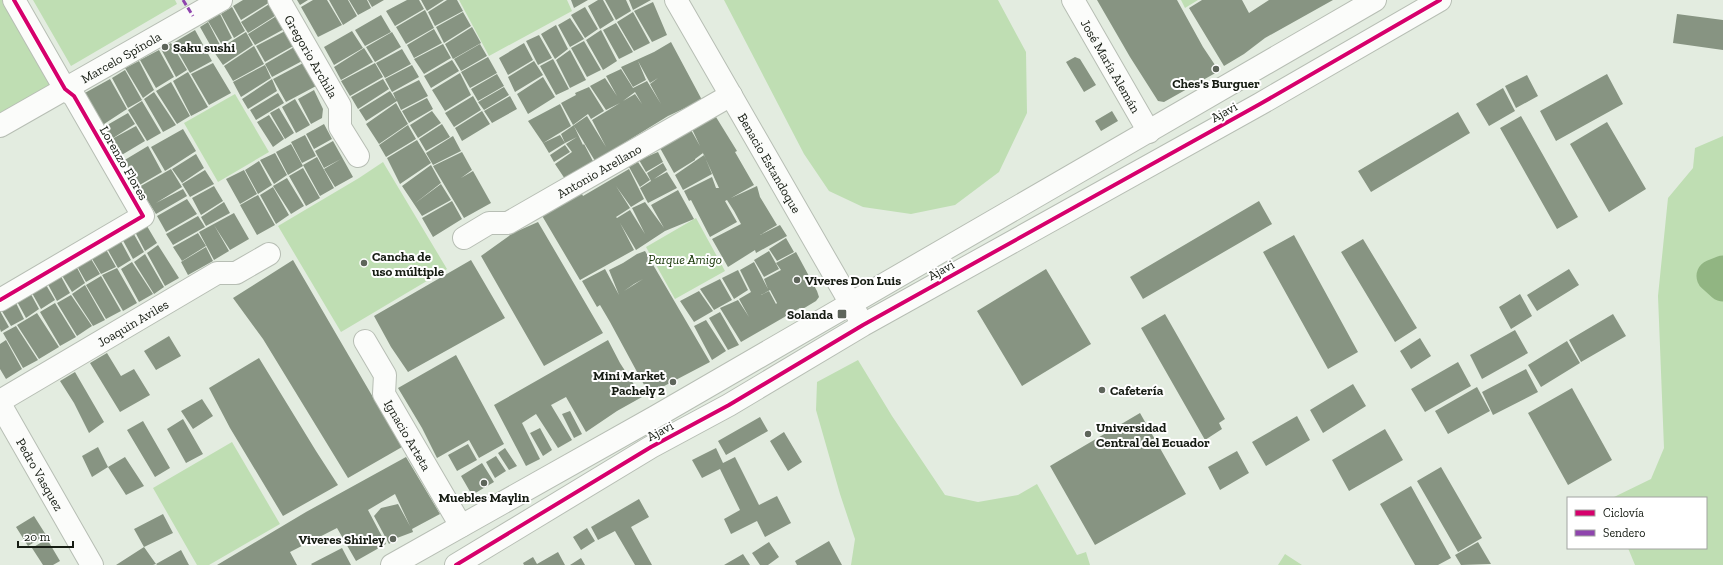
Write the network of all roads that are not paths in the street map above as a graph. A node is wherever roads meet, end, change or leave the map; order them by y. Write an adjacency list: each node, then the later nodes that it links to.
1 (14, 0): 10 (street, Lorenzo Flores)
2 (221, 0): 9 (street, Marcelo Spínola)
3 (279, 0): 14 (street, Gregorio Archila)
4 (676, 0): 11 (street, Benacio Estandoque)
5 (1073, 0): 13 (street, José María Alemán)
6 (1375, 0): 8 (street, Ajavi)
7 (1440, 0): 19 (street, Ajavi)
8 (1352, 6): 13 (street, Ajavi)
9 (188, 8): 10 (street, Marcelo Spínola)
10 (65, 89): 12 (street, Marcelo Spínola); 17 (street, Lorenzo Flores)
11 (731, 95): 15 (street, Antonio Arellano); 18 (street, Benacio Estandoque)
12 (0, 126)
13 (1149, 132): 18 (street, Ajavi)
14 (358, 156)
15 (464, 238)
16 (268, 254): 21 (street, Joaquin Aviles)
17 (0, 300)
18 (851, 303): 19 (street, Benacio Estandoque); 22 (street, Ajavi)
19 (863, 326): 25 (street, Ajavi)
20 (366, 341): 22 (street, Ignacio Arteta)
21 (0, 403): 23 (street, Pedro Vasquez)
22 (460, 526): 24 (street, Ajavi)
23 (92, 565)
24 (392, 565)
25 (456, 565)

